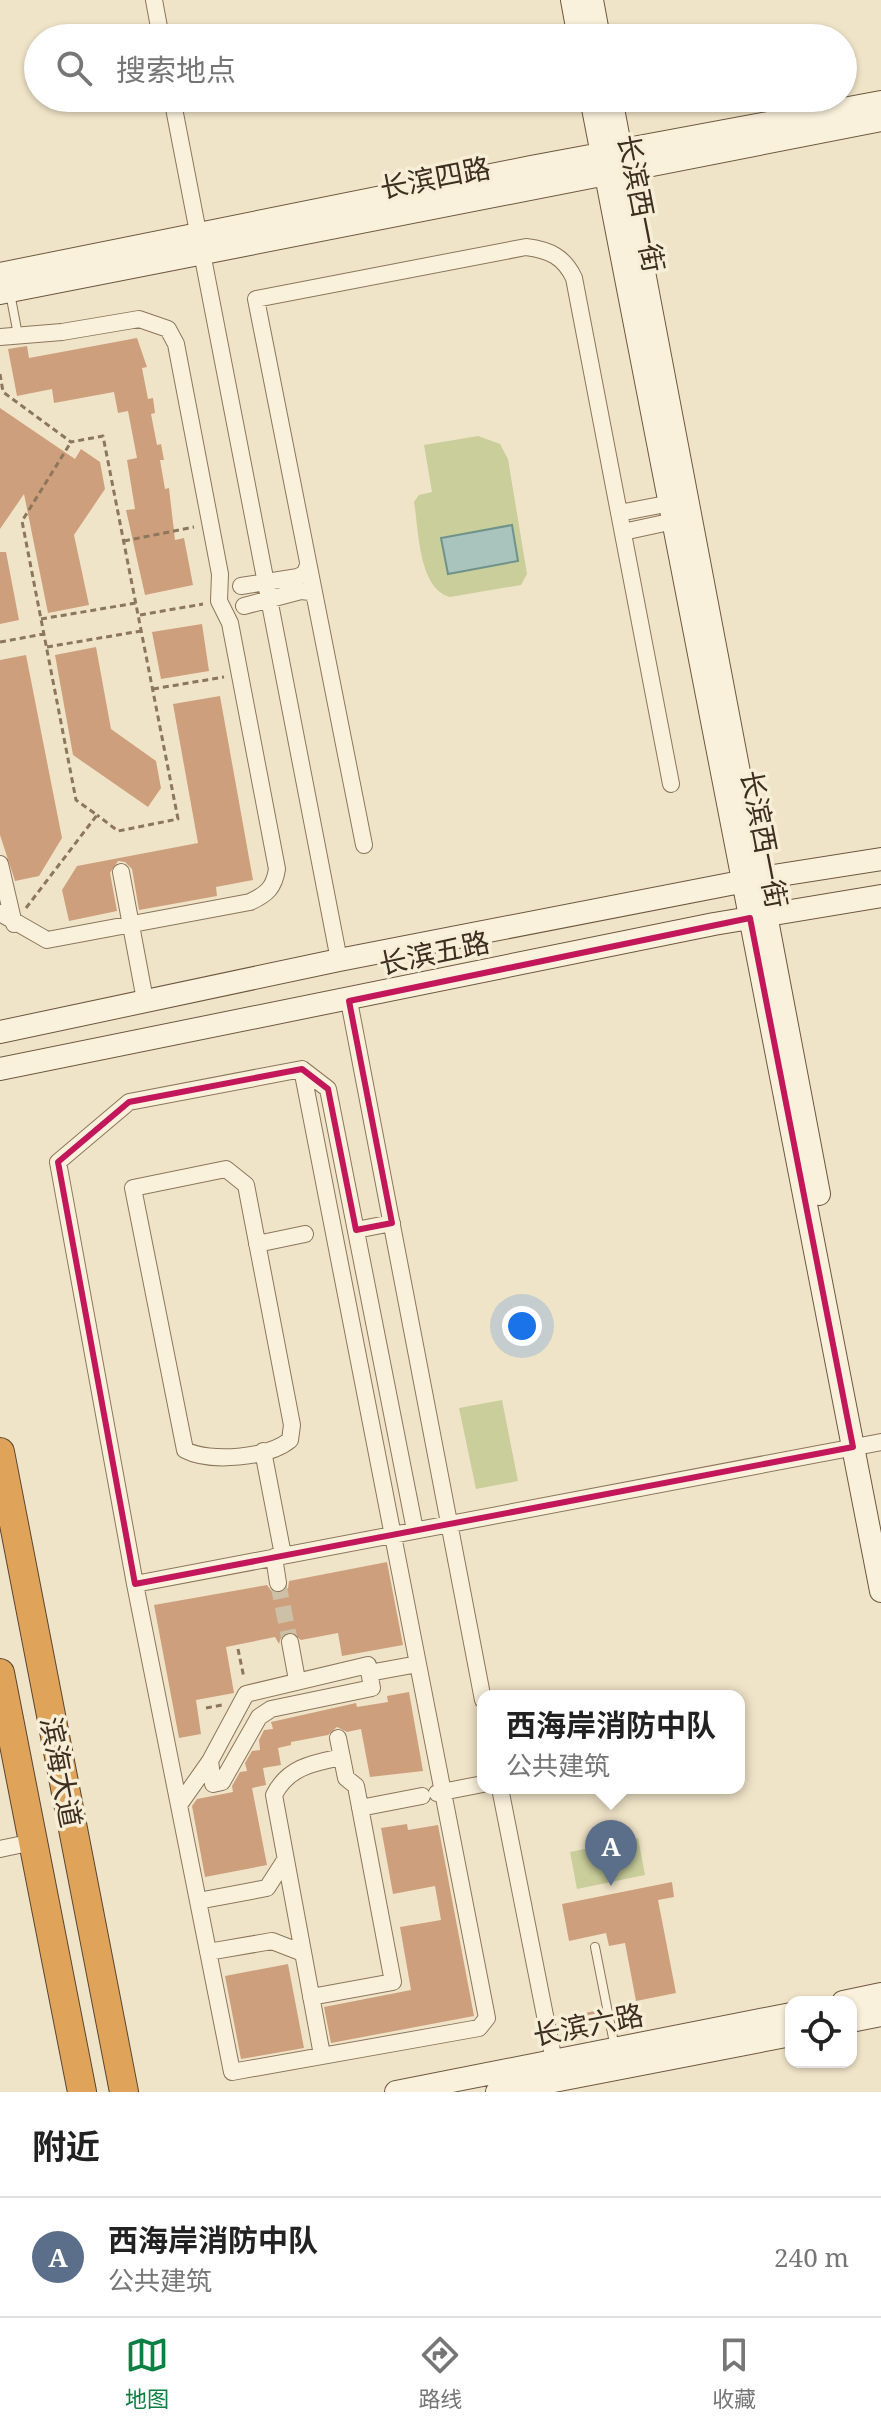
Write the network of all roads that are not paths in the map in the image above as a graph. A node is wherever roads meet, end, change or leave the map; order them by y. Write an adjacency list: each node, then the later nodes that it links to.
1 (154, 0): 4 (street)
2 (572, 0): 5 (main road)
3 (592, 0): 6 (main road)
4 (158, 24)
5 (576, 24)
6 (596, 24)
7 (881, 102): 8 (main road, 长滨四路)
8 (857, 107)
9 (174, 112): 15 (street)
10 (596, 112): 14 (main road, 长滨西一街)
11 (611, 112): 14 (main road, 长滨西一街)
12 (836, 112): 14 (main road, 长滨四路)
13 (881, 120): 14 (main road, 长滨四路)
14 (612, 162): 15 (main road, 长滨四路); 19 (main road, 长滨西一街); 35 (main road, 长滨西一街)
15 (198, 244): 16 (main road, 长滨四路); 24 (street)
16 (3, 286): 17 (lane)
17 (18, 335): 18 (street); 23 (street)
18 (0, 337)
19 (672, 512): 20 (street); 21 (street); 35 (main road, 长滨西一街)
20 (619, 513): 21 (street); 22 (street)
21 (623, 532): 30 (street)
22 (308, 565): 24 (street); 26 (street)
23 (220, 574): 25 (street); 29 (street)
24 (265, 582): 25 (street); 27 (street)
25 (241, 586): 28 (street)
26 (315, 597): 27 (street); 31 (street)
27 (269, 601): 28 (street); 40 (street)
28 (244, 606): 29 (street)
29 (230, 623): 39 (street)
30 (671, 784)
31 (364, 845)
32 (881, 859): 35 (main road, 长滨五路)
33 (0, 864): 38 (street)
34 (121, 872): 39 (street)
35 (752, 880): 37 (main road, 长滨西一街); 40 (main road, 长滨五路)
36 (881, 896): 37 (main road, 长滨五路)
37 (759, 916): 42 (main road, 长滨五路); 50 (main road, 长滨西一街)
38 (7, 918): 39 (street)
39 (131, 925): 41 (street)
40 (339, 960): 41 (main road, 长滨五路)
41 (145, 1000): 43 (main road, 长滨五路)
42 (349, 1001): 44 (main road, 长滨五路); 46 (street)
43 (0, 1032)
44 (0, 1069)
45 (302, 1069): 47 (street); 56 (street); 59 (street)
46 (392, 1223): 47 (street); 54 (street)
47 (356, 1230): 55 (street)
48 (305, 1234): 49 (street)
49 (257, 1244): 51 (street); 51 (street)
50 (867, 1444): 53 (main road, 长滨西一街); 54 (street); 60 (main road, 长滨西一街)
51 (263, 1451): 57 (street)
52 (0, 1452): 93 (highway, 滨海大道)
53 (881, 1513)
54 (449, 1523): 55 (street); 66 (street)
55 (415, 1530): 56 (street)
56 (392, 1534): 57 (street); 62 (street)
57 (279, 1556): 58 (street); 59 (street)
58 (278, 1583)
59 (135, 1584): 73 (street)
60 (881, 1591)
61 (290, 1642): 65 (street)
62 (418, 1664): 64 (street); 71 (street)
63 (0, 1673): 75 (highway, 滨海大道)
64 (369, 1673): 65 (street); 69 (street)
65 (297, 1680): 69 (street)
66 (481, 1690)
67 (338, 1738): 68 (street)
68 (342, 1757): 74 (street); 77 (street)
69 (210, 1761): 73 (street)
70 (477, 1785): 71 (street)
71 (434, 1794): 74 (street); 90 (street)
72 (501, 1794): 91 (street)
73 (179, 1805): 78 (street)
74 (360, 1808): 83 (street)
75 (33, 1842): 76 (street); 92 (highway, 滨海大道)
76 (0, 1849)
77 (285, 1860): 78 (street); 81 (street)
78 (198, 1901): 80 (street)
79 (595, 1947): 89 (lane)
80 (208, 1952): 81 (street); 90 (street)
81 (303, 1953): 83 (street)
82 (881, 1994): 84 (main road)
83 (311, 1997): 90 (street)
84 (857, 1999)
85 (785, 2015): 89 (main road, 长滨六路)
86 (881, 2015): 87 (main road)
87 (857, 2020)
88 (785, 2036): 95 (main road, 长滨六路)
89 (615, 2049): 91 (main road, 长滨六路)
90 (322, 2055)
91 (554, 2061): 94 (main road, 长滨六路)
92 (82, 2092)
93 (124, 2092)
94 (396, 2092)
95 (497, 2092)

